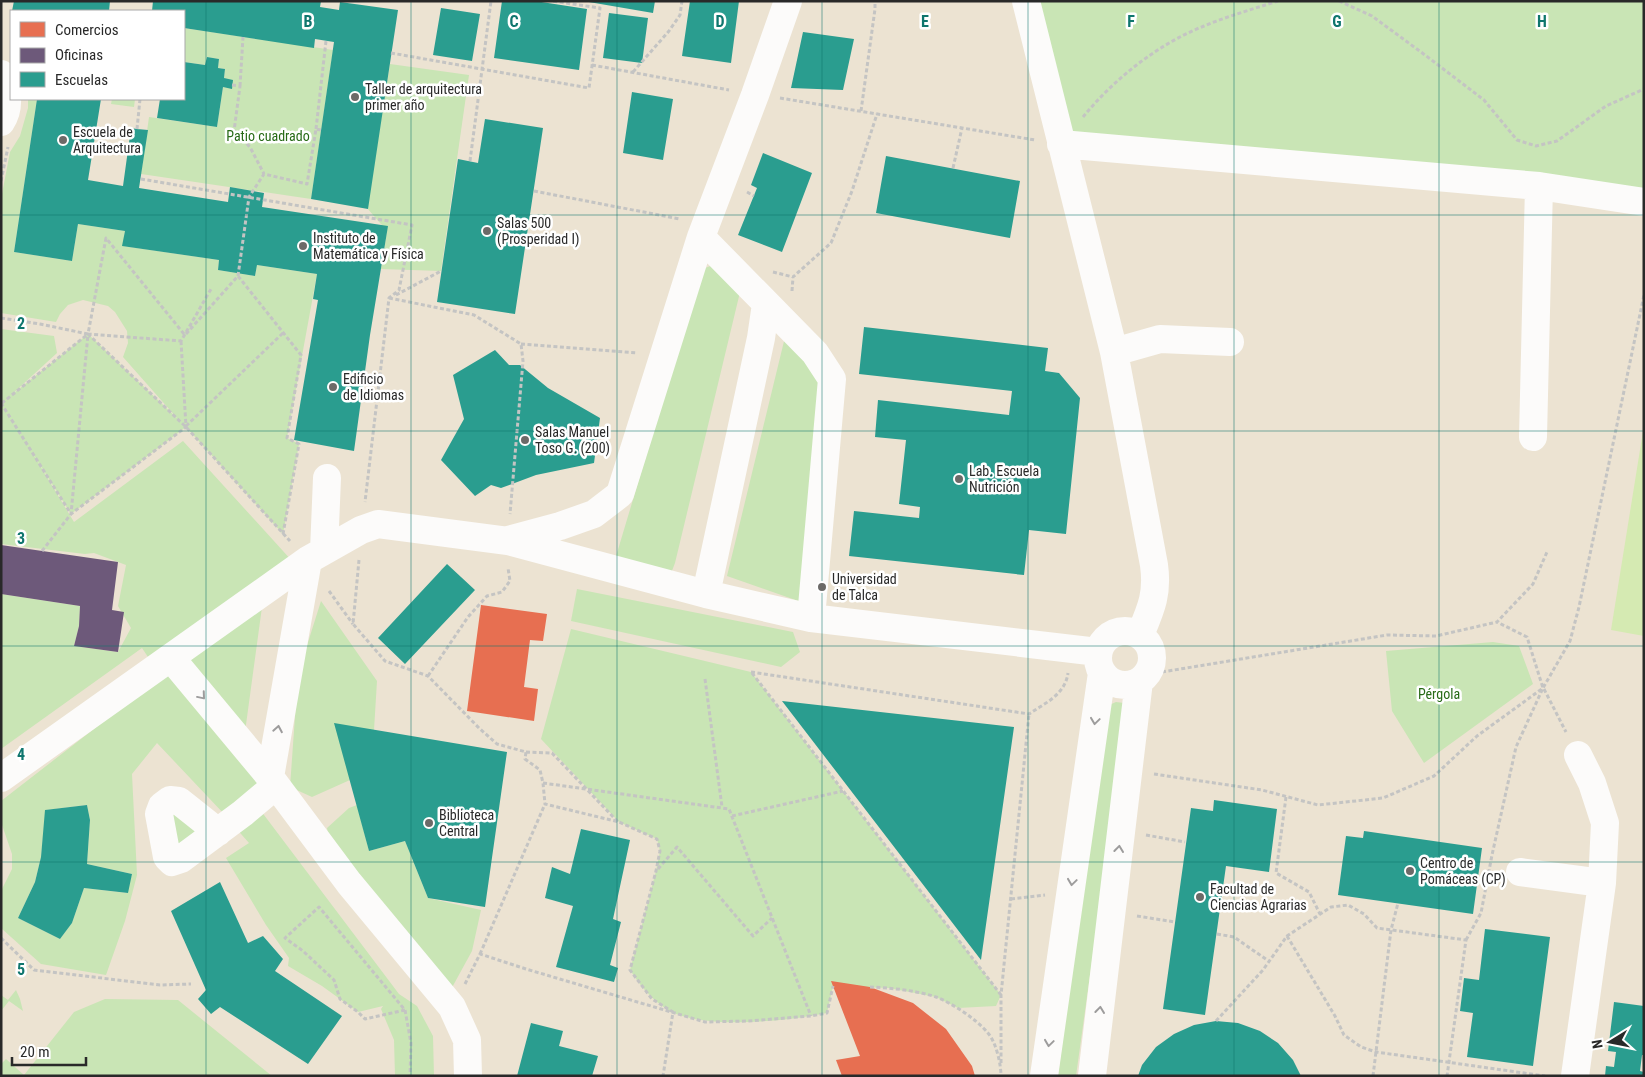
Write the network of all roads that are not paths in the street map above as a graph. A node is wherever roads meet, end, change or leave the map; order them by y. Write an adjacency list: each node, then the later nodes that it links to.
1 (1026, 1): 5 (lane)
2 (784, 8): 8 (lane)
3 (1, 74): 4 (lane)
4 (1, 122)
5 (1061, 144): 6 (lane); 11 (lane)
6 (1539, 186): 7 (lane); 12 (lane)
7 (1644, 202)
8 (692, 228): 9 (lane); 14 (lane)
9 (766, 304): 16 (lane); 17 (lane)
10 (1230, 342): 11 (lane)
11 (1114, 352): 18 (lane)
12 (1533, 437)
13 (327, 478): 15 (lane)
14 (508, 540): 15 (lane); 16 (lane)
15 (316, 556): 19 (lane); 24 (lane, one-way to 15)
16 (706, 594): 17 (lane)
17 (811, 618): 20 (lane)
18 (1140, 635): 20 (lane); 21 (lane)
19 (171, 658): 23 (lane); 24 (lane, one-way to 24)
20 (1100, 663): 21 (lane); 29 (lane, one-way to 29)
21 (1143, 678): 30 (lane, one-way to 21)
22 (1578, 755): 27 (lane)
23 (1, 778)
24 (272, 782): 25 (lane); 28 (lane)
25 (218, 832)
26 (1520, 872): 27 (lane)
27 (1602, 884): 31 (lane)
28 (468, 1076)
29 (1044, 1076)
30 (1092, 1076)
31 (1575, 1076)

